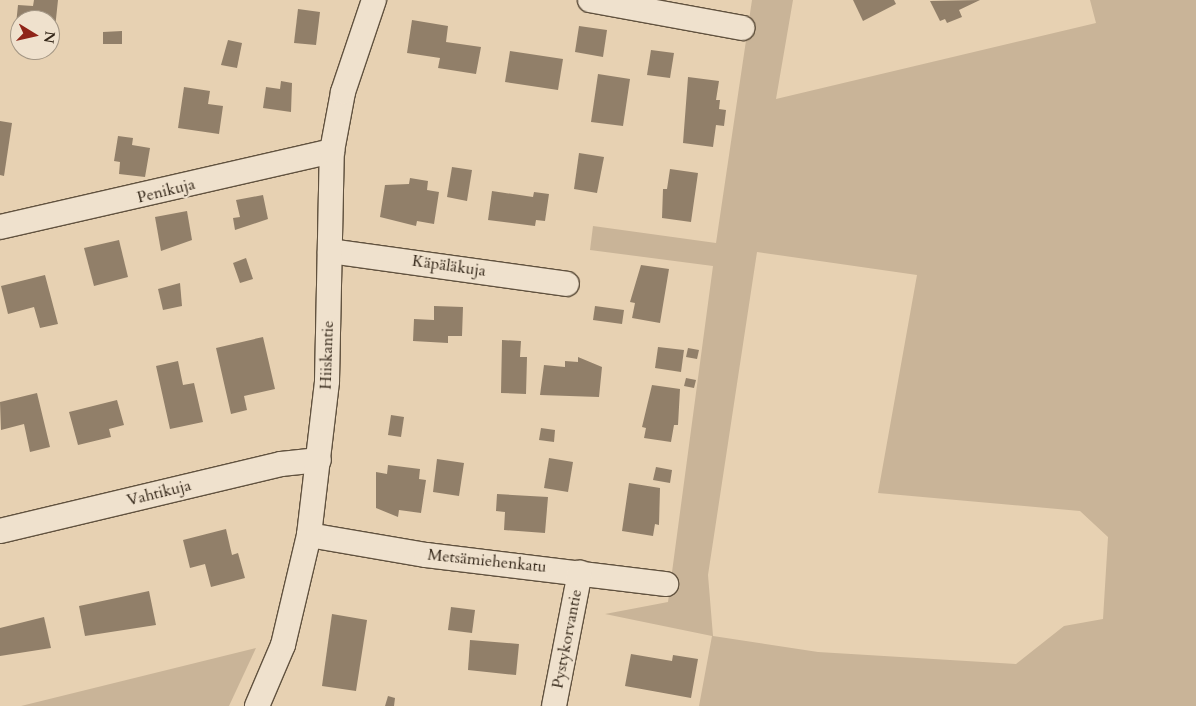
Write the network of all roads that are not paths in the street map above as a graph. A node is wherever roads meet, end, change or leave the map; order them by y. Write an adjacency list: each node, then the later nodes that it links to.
1 (374, 0): 4 (street, Hiiskantie)
2 (590, 0): 3 (street)
3 (742, 28)
4 (332, 151): 5 (street, Penikuja); 6 (street, Hiiskantie)
5 (0, 227)
6 (330, 251): 7 (street, Käpäläkuja); 8 (street, Hiiskantie)
7 (567, 284)
8 (319, 460): 9 (street, Vahtikuja); 10 (street, Hiiskantie)
9 (0, 531)
10 (309, 535): 11 (street, Metsämiehenkatu); 13 (street, Hiiskantie)
11 (580, 572): 12 (street, Metsämiehenkatu); 14 (street, Pystykorvantie)
12 (666, 584)
13 (257, 706)
14 (554, 706)

